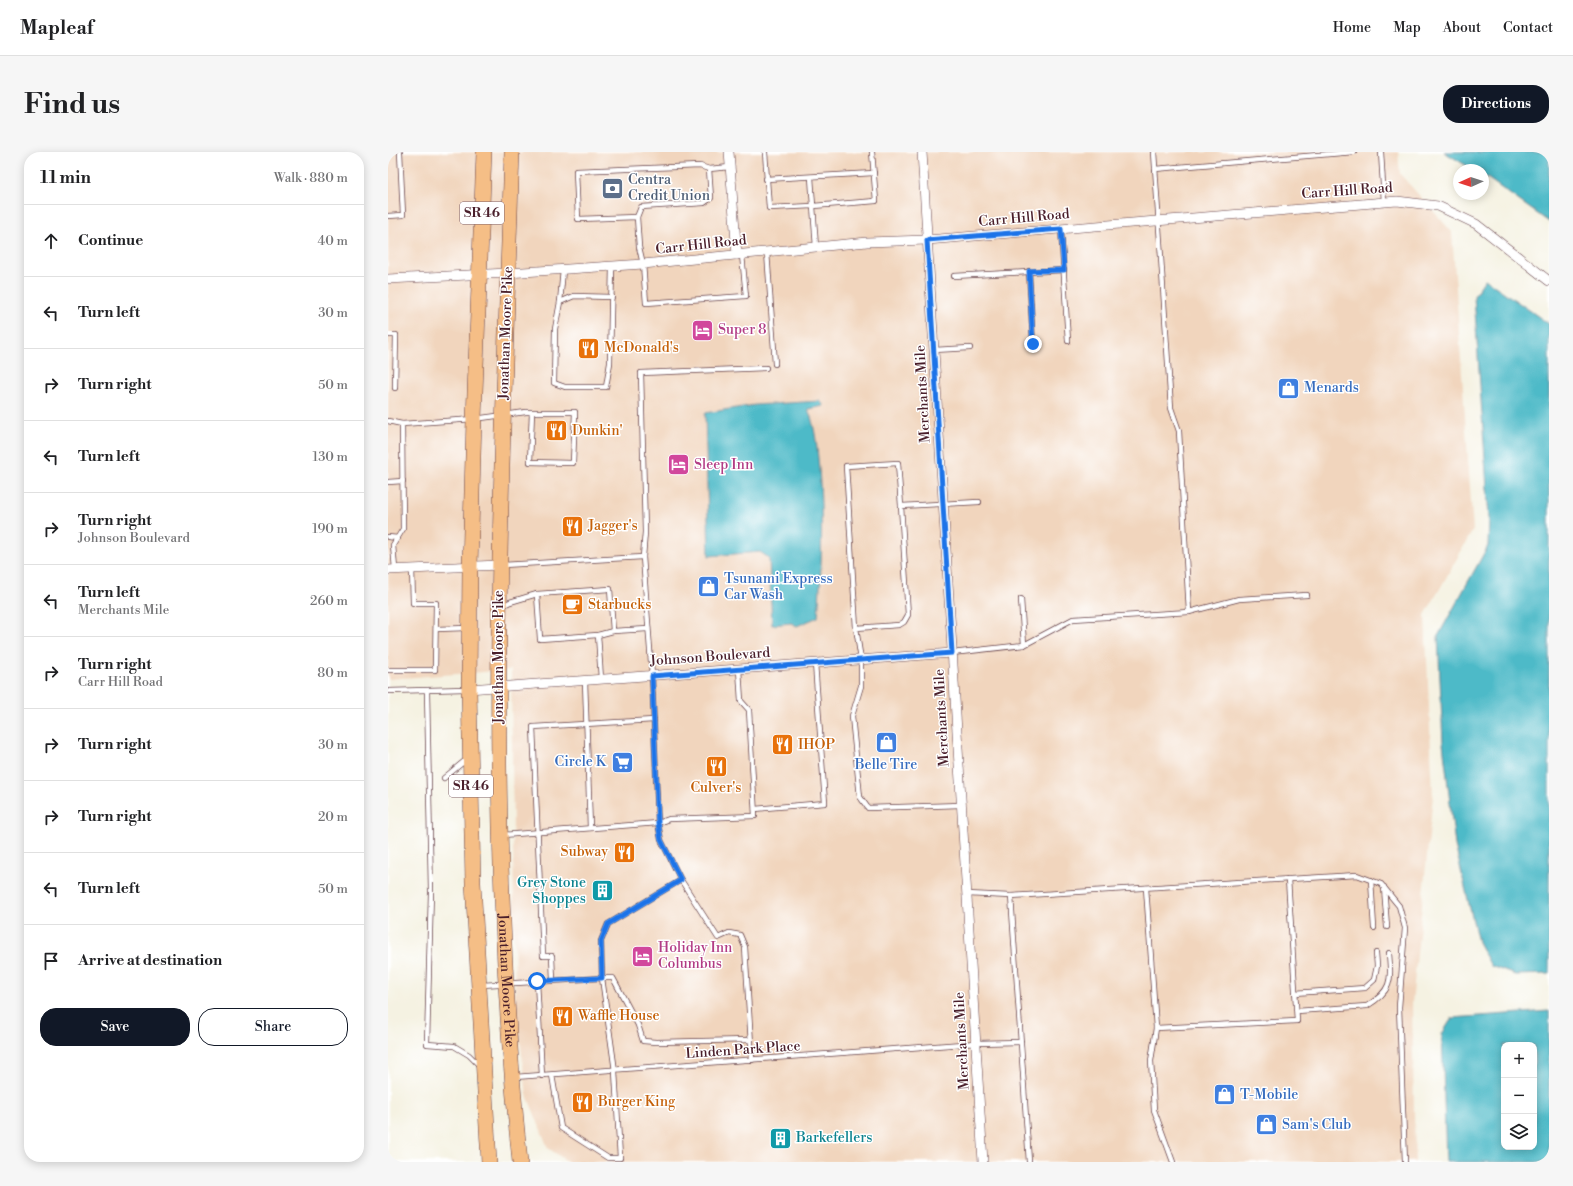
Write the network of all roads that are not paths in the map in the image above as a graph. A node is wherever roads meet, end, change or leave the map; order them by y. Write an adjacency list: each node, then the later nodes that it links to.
1 (400, 152): 19 (lane)
2 (484, 152): 33 (highway, Jonathan Moore Pike / SR 46)
3 (512, 152): 32 (highway, Jonathan Moore Pike / SR 46)
4 (729, 152): 11 (street)
5 (765, 152): 16 (lane)
6 (872, 152): 14 (lane)
7 (922, 152): 23 (street, Merchants Mile)
8 (1154, 152): 13 (lane)
9 (1354, 152): 13 (lane)
10 (1381, 152): 17 (lane)
11 (730, 167): 12 (lane); 26 (street)
12 (709, 168): 20 (lane); 20 (lane)
13 (1155, 169): 21 (lane)
14 (874, 173): 15 (lane); 18 (lane)
15 (811, 177): 16 (lane); 18 (lane)
16 (766, 179): 18 (lane)
17 (1384, 202): 21 (street, Carr Hill Road); 36 (street, Carr Hill Road)
18 (813, 206): 24 (lane)
19 (388, 216)
20 (637, 217): 27 (lane)
21 (1159, 221): 22 (street, Carr Hill Road); 68 (lane)
22 (1061, 229): 23 (street, Carr Hill Road); 30 (lane)
23 (927, 240): 24 (street, Carr Hill Road); 43 (street, Merchants Mile)
24 (816, 247): 25 (street, Carr Hill Road)
25 (767, 252): 26 (street, Carr Hill Road); 44 (lane)
26 (739, 255): 27 (street, Carr Hill Road); 27 (lane)
27 (643, 264): 28 (street, Carr Hill Road)
28 (612, 266): 29 (street, Carr Hill Road); 37 (lane)
29 (563, 270): 32 (street, Carr Hill Road); 38 (lane)
30 (1064, 270): 31 (lane); 40 (lane)
31 (1029, 271): 34 (lane); 41 (lane)
32 (508, 273): 33 (street, Carr Hill Road); 48 (highway, Jonathan Moore Pike / SR 46)
33 (479, 275): 35 (street, Carr Hill Road); 49 (highway, Jonathan Moore Pike / SR 46)
34 (954, 276)
35 (388, 279)
36 (1549, 281)
37 (612, 297): 38 (lane); 38 (lane)
38 (560, 302)
39 (388, 335): 46 (lane)
40 (1068, 341)
41 (1033, 344)
42 (970, 348): 43 (lane)
43 (934, 350): 55 (street, Merchants Mile)
44 (775, 364)
45 (766, 368): 59 (lane)
46 (394, 388)
47 (532, 412): 47 (lane); 48 (lane)
48 (503, 415): 49 (lane); 60 (highway, Jonathan Moore Pike / SR 46)
49 (474, 419): 51 (lane); 61 (highway, Jonathan Moore Pike / SR 46)
50 (388, 421): 51 (lane)
51 (402, 424): 52 (lane)
52 (403, 480): 53 (lane); 58 (lane)
53 (388, 482)
54 (978, 502): 55 (lane)
55 (943, 504): 56 (lane); 76 (street, Merchants Mile)
56 (900, 506): 70 (lane); 70 (lane)
57 (388, 537): 58 (lane)
58 (398, 538): 63 (lane)
59 (643, 557): 60 (lane); 72 (lane)
60 (499, 565): 61 (street); 67 (highway, Jonathan Moore Pike / SR 46)
61 (470, 566): 62 (street); 69 (highway, Jonathan Moore Pike / SR 46)
62 (412, 568): 63 (street); 71 (lane)
63 (391, 569)
64 (537, 594): 67 (lane); 73 (lane); 74 (lane)
65 (1307, 595): 68 (lane)
66 (1021, 599): 75 (lane)
67 (498, 608): 84 (highway, Jonathan Moore Pike / SR 46)
68 (1189, 612): 75 (lane)
69 (470, 628): 71 (lane); 85 (highway, Jonathan Moore Pike / SR 46)
70 (856, 628): 77 (lane)
71 (436, 629): 80 (lane)
72 (648, 629): 73 (lane); 81 (lane)
73 (613, 631): 74 (lane)
74 (598, 635): 82 (lane)
75 (1024, 645): 76 (lane)
76 (952, 653): 77 (street, Johnson Boulevard); 92 (street, Merchants Mile)
77 (861, 660): 78 (street, Johnson Boulevard); 92 (lane)
78 (816, 663): 79 (street, Johnson Boulevard); 93 (lane)
79 (739, 669): 81 (street, Johnson Boulevard); 93 (lane)
80 (388, 670)
81 (652, 676): 82 (street, Johnson Boulevard); 88 (lane)
82 (601, 680): 83 (street, Johnson Boulevard)
83 (585, 681): 84 (street, Johnson Boulevard); 89 (lane)
84 (498, 687): 85 (street, Johnson Boulevard); 97 (highway, Jonathan Moore Pike / SR 46)
85 (469, 689): 87 (lane); 90 (highway, Jonathan Moore Pike / SR 46)
86 (388, 691): 87 (lane)
87 (428, 691): 121 (lane)
88 (654, 720): 89 (lane); 94 (lane)
89 (586, 725): 95 (lane); 96 (lane)
90 (470, 757): 91 (lane); 113 (highway, Jonathan Moore Pike / SR 46)
91 (444, 778)
92 (961, 805): 103 (street, Merchants Mile)
93 (755, 809): 94 (lane)
94 (658, 823): 95 (lane); 99 (lane)
95 (590, 828): 96 (lane)
96 (537, 832): 97 (lane); 110 (lane)
97 (500, 835): 112 (highway, Jonathan Moore Pike / SR 46)
98 (1288, 879): 100 (lane); 102 (lane); 114 (lane)
99 (681, 880): 109 (lane); 117 (lane)
100 (1371, 880): 101 (lane); 106 (lane)
101 (1384, 887): 105 (lane); 131 (lane)
102 (1146, 888): 104 (lane); 116 (lane)
103 (967, 894): 104 (lane); 119 (street, Merchants Mile)
104 (1011, 896): 118 (lane)
105 (1387, 927)
106 (1374, 928)
107 (1389, 953): 115 (lane)
108 (1376, 954): 114 (lane)
109 (602, 978): 110 (lane); 117 (lane); 122 (lane)
110 (553, 980): 111 (lane)
111 (537, 981): 112 (lane); 124 (lane)
112 (506, 983): 113 (lane); 125 (highway, Jonathan Moore Pike / SR 46)
113 (478, 985): 121 (highway, Jonathan Moore Pike / SR 46)
114 (1295, 993): 115 (lane)
115 (1297, 1011): 116 (lane)
116 (1156, 1028): 130 (lane)
117 (750, 1040): 120 (lane)
118 (1021, 1042): 119 (lane, Linden Park Place); 129 (lane)
119 (976, 1043): 120 (lane, Linden Park Place); 128 (street, Merchants Mile)
120 (752, 1060): 122 (lane, Linden Park Place)
121 (483, 1069): 126 (highway, Jonathan Moore Pike / SR 46)
122 (615, 1071): 123 (lane, Linden Park Place); 123 (lane)
123 (552, 1075): 124 (lane, Linden Park Place)
124 (542, 1076): 125 (lane, Linden Park Place)
125 (511, 1078): 127 (highway, Jonathan Moore Pike / SR 46)
126 (489, 1162)
127 (520, 1162)
128 (983, 1162)
129 (1029, 1162)
130 (1173, 1162)
131 (1405, 1162)

